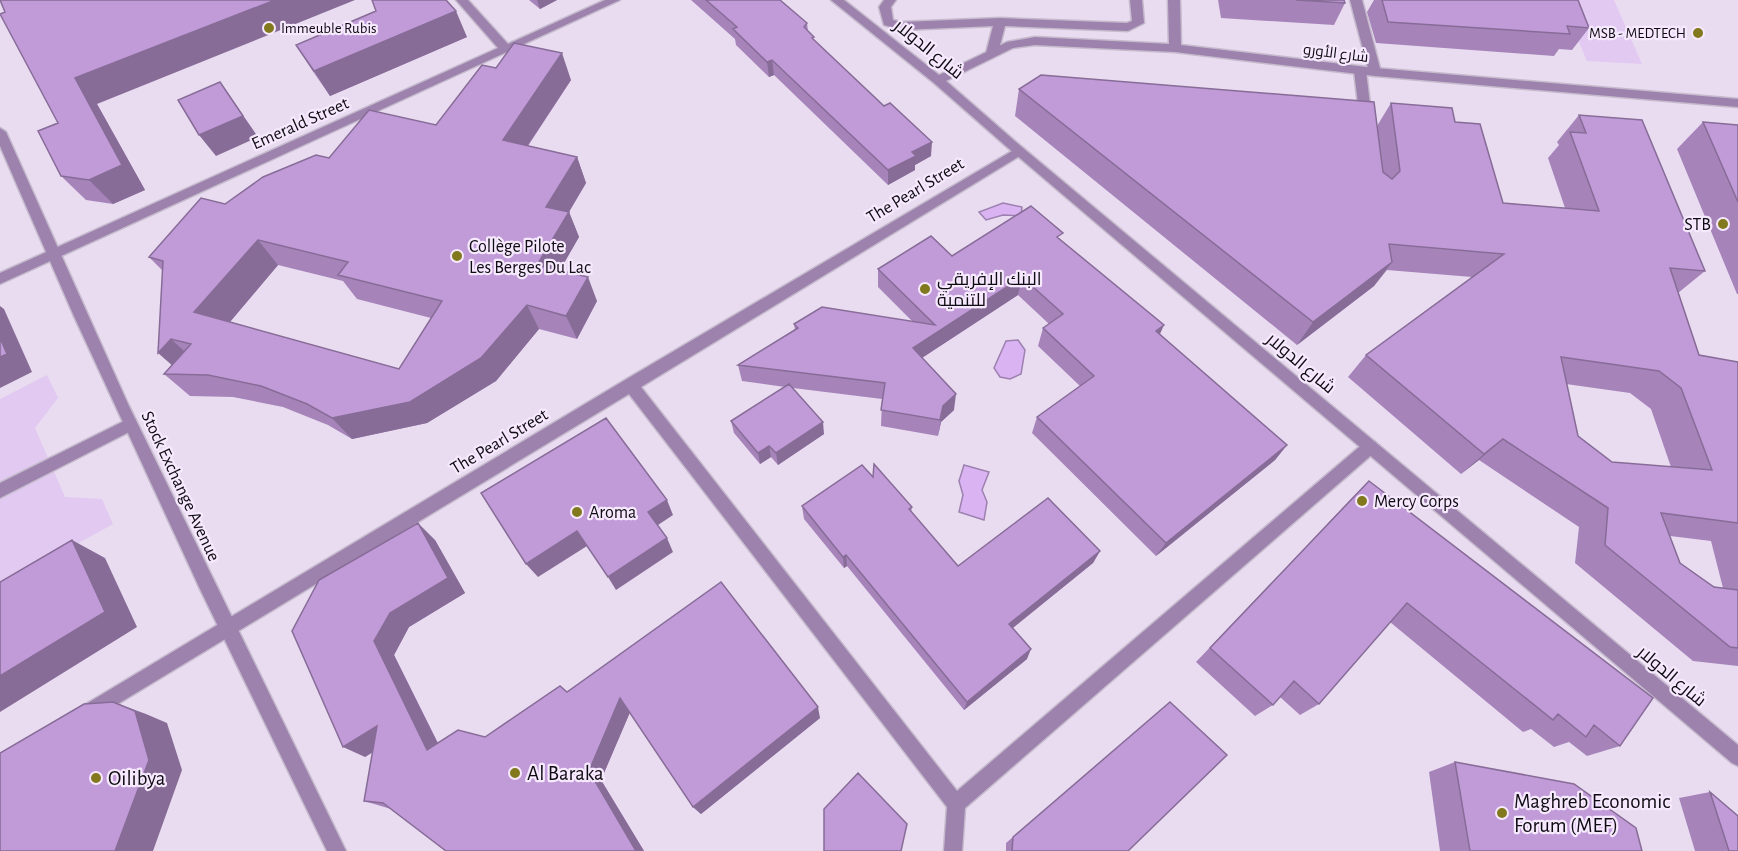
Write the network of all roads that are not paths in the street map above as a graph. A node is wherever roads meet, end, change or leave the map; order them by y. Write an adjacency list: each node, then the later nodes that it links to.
1 (462, 0): 10 (street)
2 (614, 0): 10 (street, Emerald Street)
3 (837, 0): 14 (street, شارع الدولار)
4 (890, 0): 8 (street)
5 (1136, 0): 8 (street)
6 (1174, 0): 9 (street)
7 (1356, 0): 13 (street)
8 (1000, 22): 11 (street)
9 (1175, 48): 11 (street, شارع الأورو); 12 (street, شارع الأورو)
10 (506, 49): 19 (street, Emerald Street)
11 (992, 53): 14 (street, شارع الأورو)
12 (1360, 71): 13 (street, شارع الأورو); 16 (street)
13 (1375, 72): 15 (street, شارع الأورو)
14 (938, 80): 18 (street, شارع الدولار)
15 (1738, 102)
16 (1367, 129)
17 (0, 132): 19 (street, Stock Exchange Avenue)
18 (1019, 151): 21 (street, The Pearl Street); 23 (street, شارع الدولار)
19 (52, 256): 20 (street, Emerald Street); 22 (street, Stock Exchange Avenue)
20 (0, 279)
21 (630, 384): 25 (street, The Pearl Street); 28 (street)
22 (130, 424): 24 (street); 25 (street, Stock Exchange Avenue)
23 (1370, 447): 27 (street, شارع الدولار); 28 (street)
24 (0, 491)
25 (226, 628): 26 (street, The Pearl Street); 29 (street, Stock Exchange Avenue)
26 (69, 724)
27 (1738, 757)
28 (957, 804): 30 (street)
29 (337, 851)
30 (953, 851)

